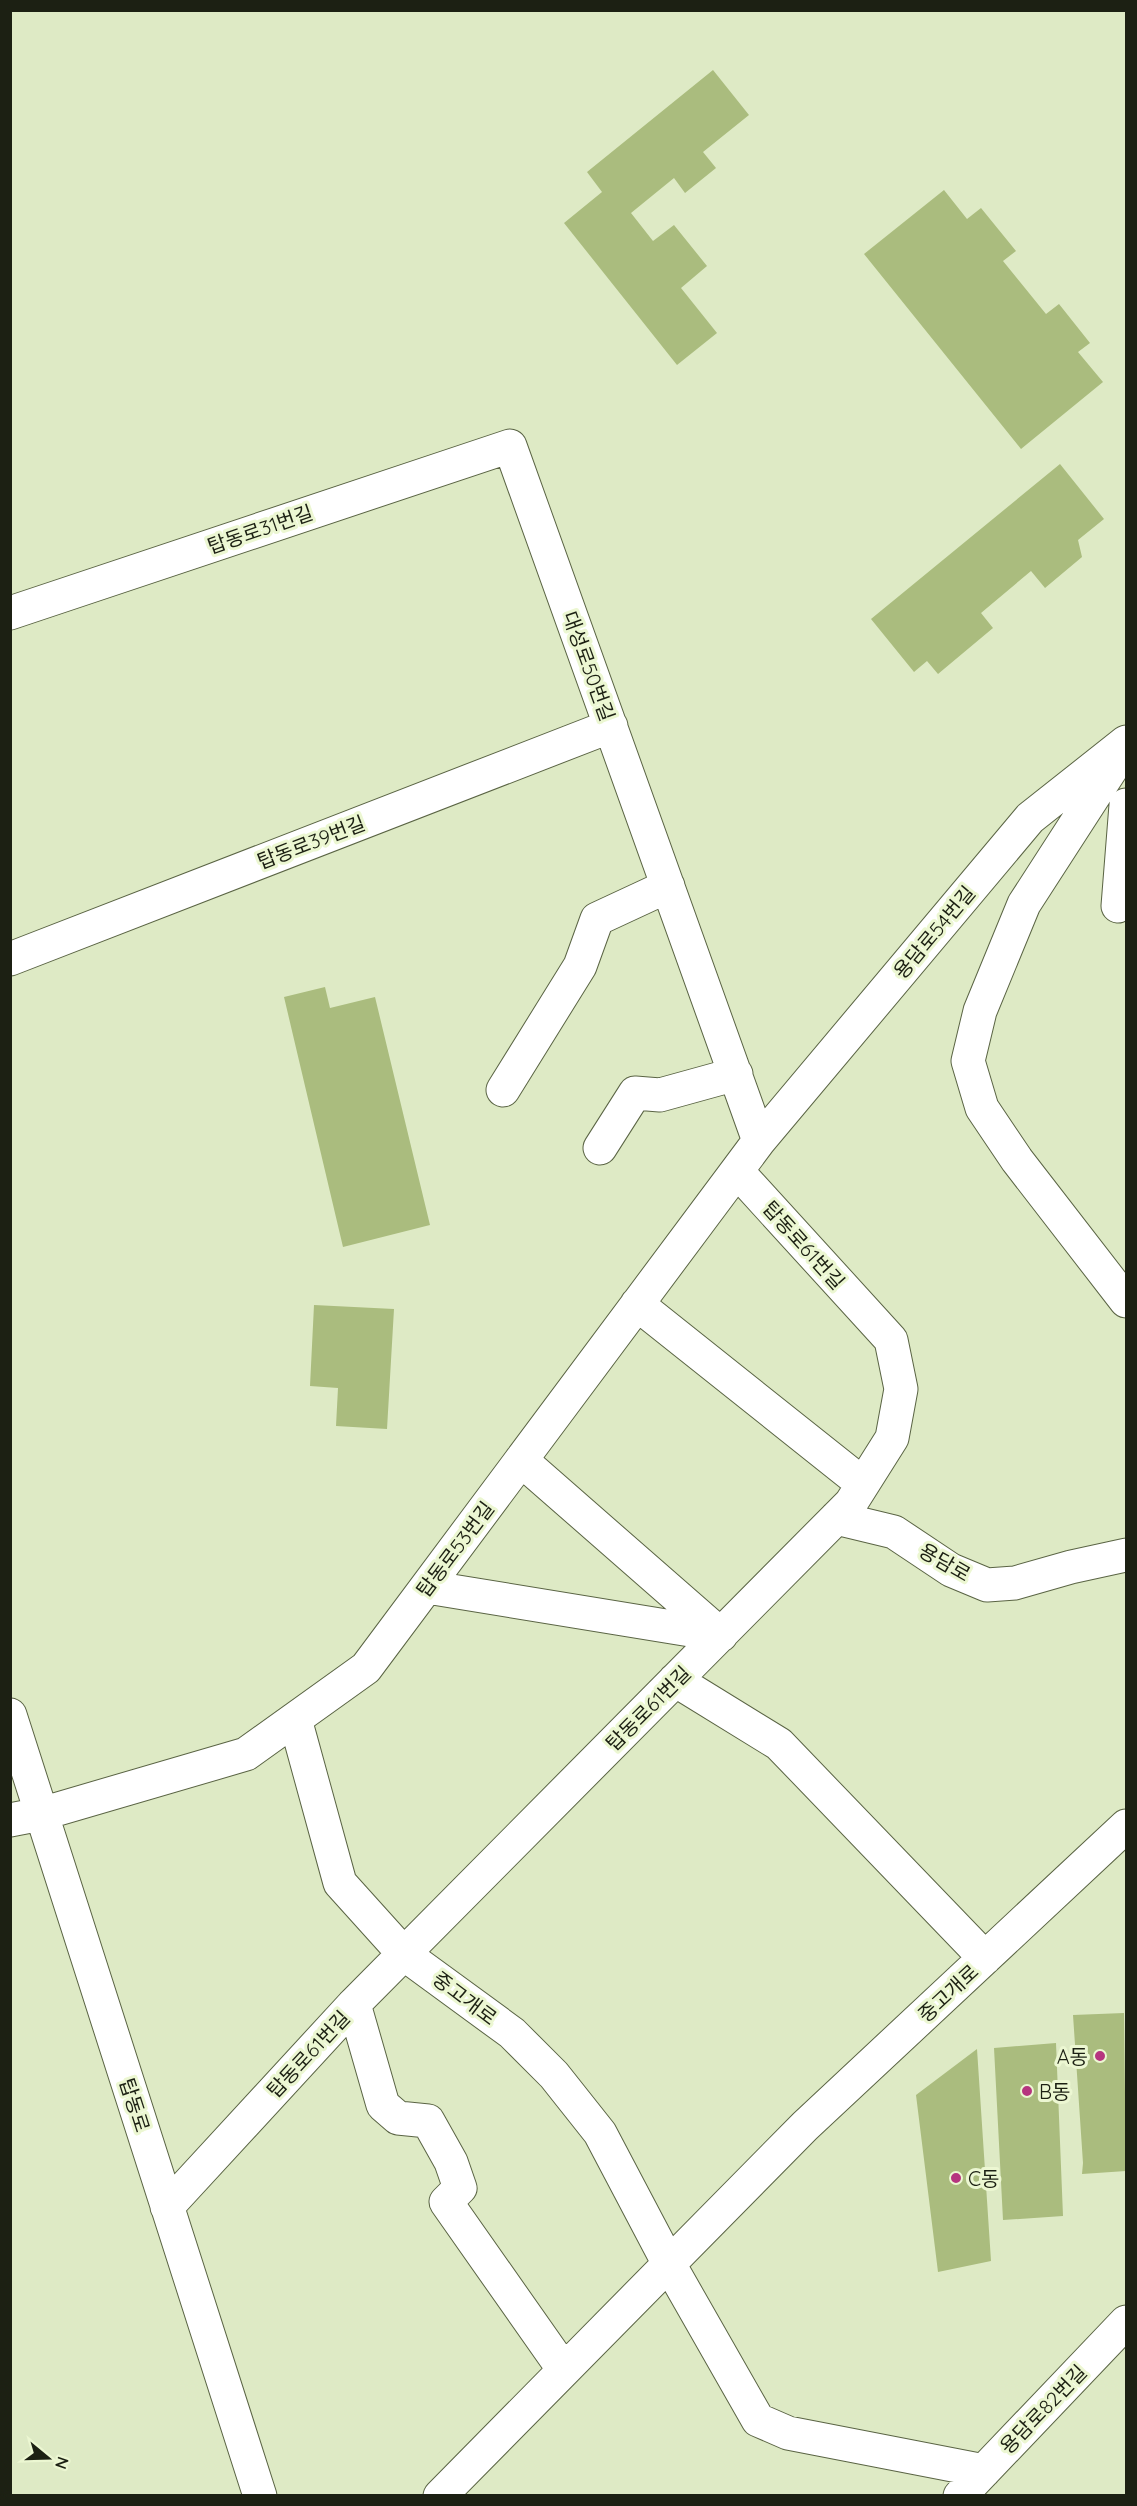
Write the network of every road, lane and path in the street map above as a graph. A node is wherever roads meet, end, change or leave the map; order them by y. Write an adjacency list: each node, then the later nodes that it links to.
1 (510, 446): 2 (street, 탑동로31번길); 3 (street, 대성로50번길)
2 (10, 613)
3 (611, 726): 6 (street, 대성로50번길); 8 (street, 탑동로39번길)
4 (1126, 744): 11 (street, 용담로54번길); 14 (street, 용담로54번길)
5 (1126, 805): 7 (street)
6 (668, 886): 9 (street, 대성로50번길); 10 (street)
7 (1118, 906)
8 (10, 958)
9 (736, 1074): 11 (street, 대성로50번길); 12 (street)
10 (503, 1090)
11 (759, 1141): 13 (street, 탑동로53번길)
12 (600, 1148)
13 (736, 1171): 15 (street, 탑동로53번길); 17 (street, 탑동로61번길)
14 (1126, 1301)
15 (637, 1304): 16 (street, 탑동로53번길); 17 (street)
16 (521, 1460): 20 (street, 탑동로53번길); 21 (street)
17 (863, 1485): 18 (street, 탑동로61번길)
18 (836, 1518): 19 (street, 용담로); 21 (street, 탑동로61번길)
19 (1126, 1555)
20 (426, 1587): 21 (street); 24 (street, 탑동로53번길)
21 (721, 1635): 22 (street, 탑동로61번길)
22 (675, 1680): 27 (street, 탑동로61번길); 28 (street)
23 (10, 1715): 25 (street, 탑동로)
24 (295, 1719): 25 (street, 탑동로53번길); 27 (street, 중고개로)
25 (26, 1817): 30 (street, 탑동로)
26 (1126, 1826): 28 (street, 중고개로)
27 (404, 1954): 29 (street, 탑동로61번길); 31 (street, 중고개로)
28 (985, 1958): 31 (street, 중고개로)
29 (354, 2004): 30 (street, 탑동로61번길); 33 (street)
30 (167, 2208): 35 (street, 탑동로)
31 (669, 2264): 33 (street, 중고개로); 34 (street)
32 (1126, 2322): 34 (street, 용담로82번길)
33 (564, 2370): 36 (street, 중고개로)
34 (975, 2488)
35 (260, 2496)
36 (440, 2496)

